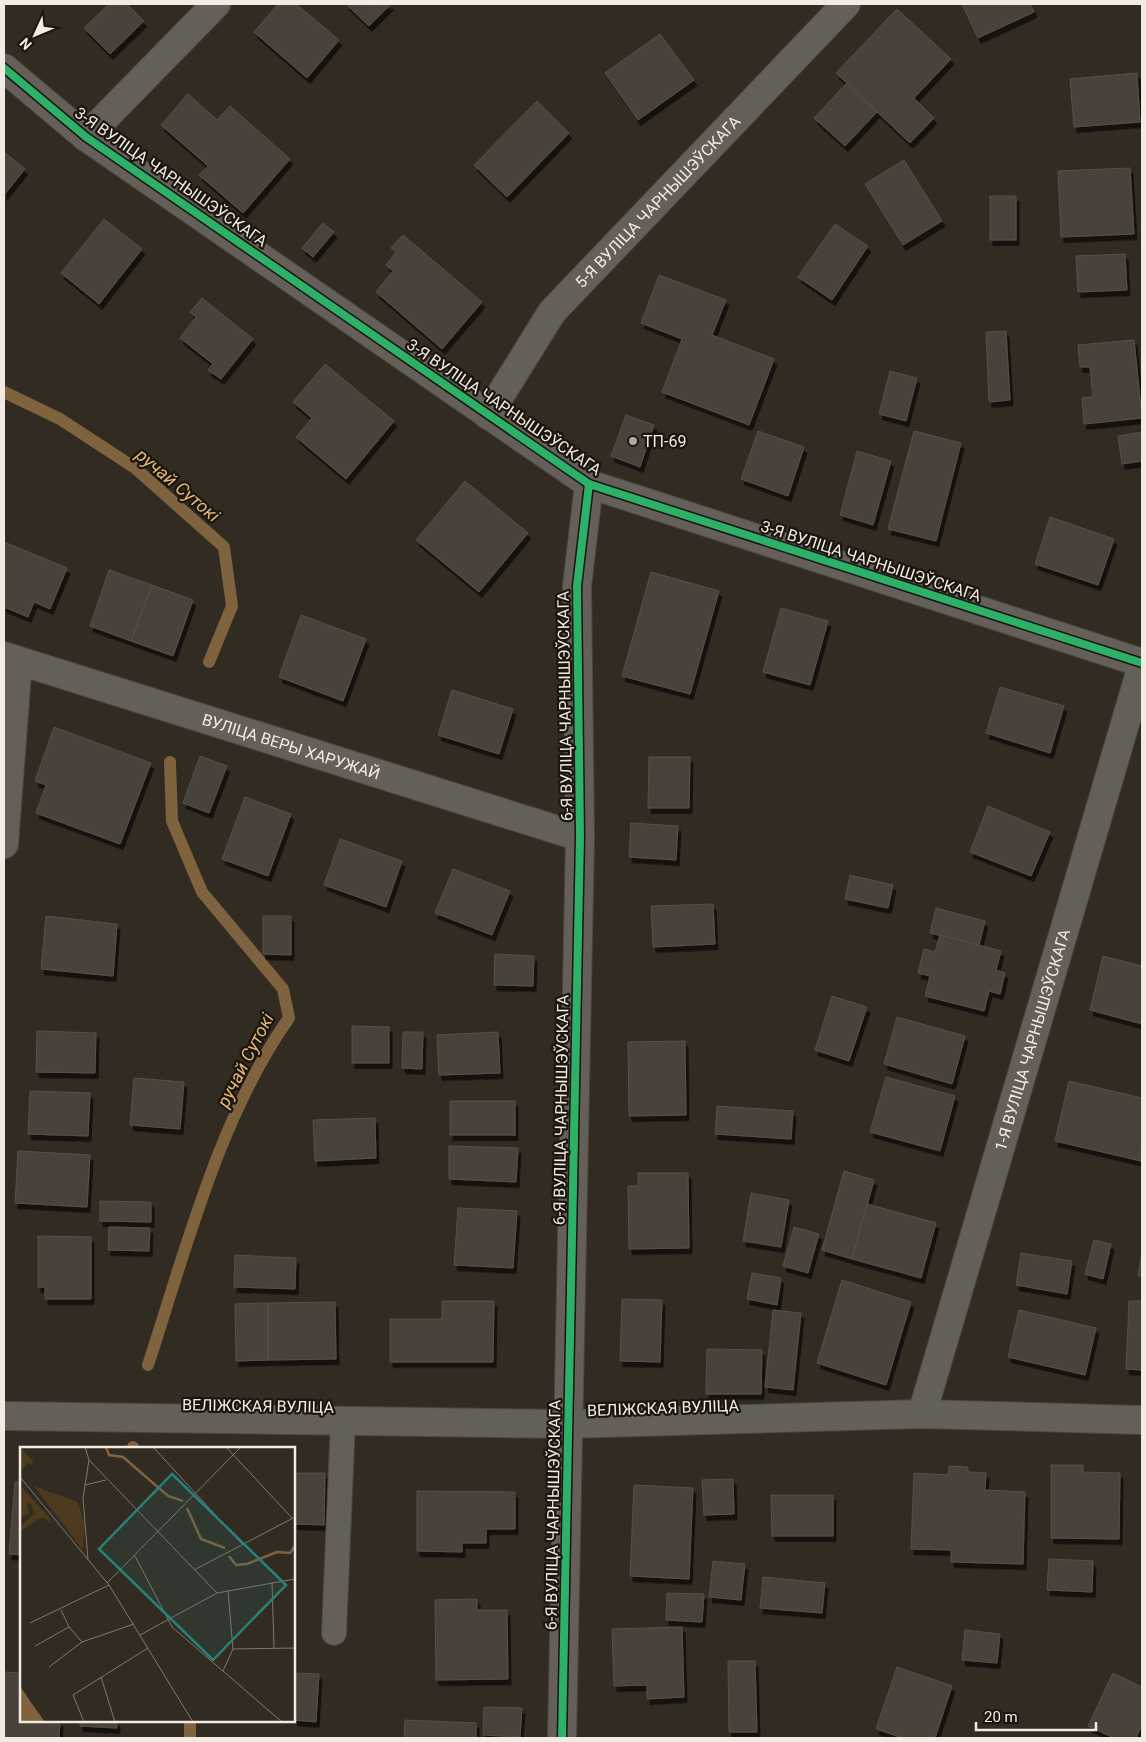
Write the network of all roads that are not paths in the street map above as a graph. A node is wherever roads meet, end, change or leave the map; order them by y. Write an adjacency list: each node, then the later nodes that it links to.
1 (216, 4): 4 (street)
2 (846, 4): 5 (street, 5-Я ВУЛІЦА ЧАРНЫШЭЎСКАГА)
3 (4, 68): 4 (street, 3-Я ВУЛІЦА ЧАРНЫШЭЎСКАГА)
4 (86, 137): 5 (street, 3-Я ВУЛІЦА ЧАРНЫШЭЎСКАГА)
5 (488, 415): 6 (street, 3-Я ВУЛІЦА ЧАРНЫШЭЎСКАГА)
6 (589, 484): 8 (street, 3-Я ВУЛІЦА ЧАРНЫШЭЎСКАГА); 9 (street, 6-Я ВУЛІЦА ЧАРНЫШЭЎСКАГА)
7 (11, 658): 9 (street, ВУЛІЦА ВЕРЫ ХАРУЖАЙ); 10 (street)
8 (1142, 664): 11 (street, 1-Я ВУЛІЦА ЧАРНЫШЭЎСКАГА)
9 (580, 837): 15 (street, 6-Я ВУЛІЦА ЧАРНЫШЭЎСКАГА)
10 (4, 844)
11 (922, 1414): 13 (street, ВЕЛІЖСКАЯ ВУЛІЦА); 15 (street, ВЕЛІЖСКАЯ ВУЛІЦА)
12 (4, 1416): 14 (street, ВЕЛІЖСКАЯ ВУЛІЦА)
13 (1142, 1420)
14 (343, 1421): 15 (street, ВЕЛІЖСКАЯ ВУЛІЦА); 16 (lane)
15 (569, 1424): 17 (street, 6-Я ВУЛІЦА ЧАРНЫШЭЎСКАГА)
16 (334, 1633)
17 (562, 1738)

